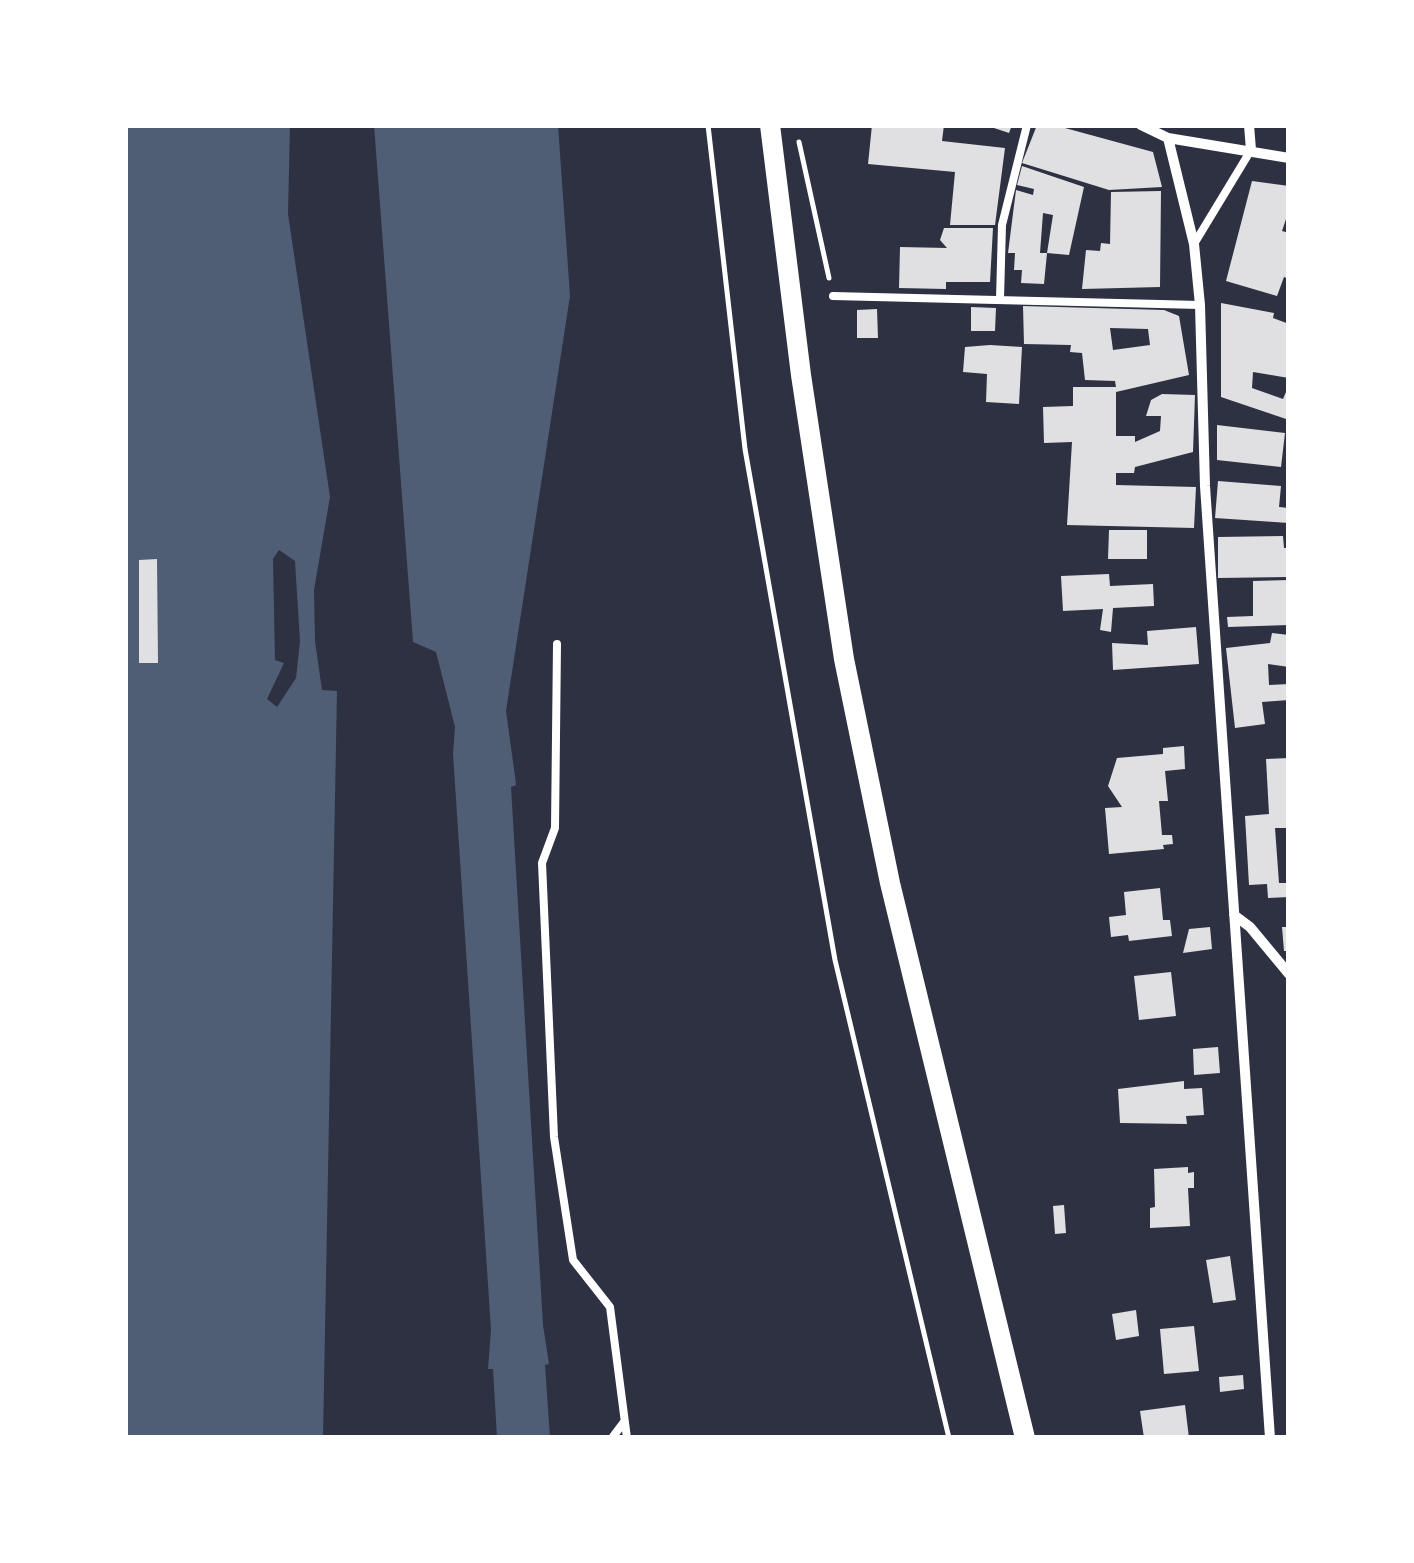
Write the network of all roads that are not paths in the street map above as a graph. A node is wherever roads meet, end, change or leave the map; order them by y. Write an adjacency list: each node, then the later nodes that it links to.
1 (770, 125): 18 (main road)
2 (1028, 125): 10 (lane)
3 (1141, 125): 5 (street)
4 (1249, 125): 6 (street)
5 (1168, 138): 6 (street); 8 (street)
6 (1252, 150): 7 (street); 8 (lane)
7 (1289, 158)
8 (1194, 244): 11 (street)
9 (832, 296): 10 (lane)
10 (1000, 298): 11 (lane)
11 (1200, 305): 13 (street)
12 (557, 644): 15 (lane)
13 (1234, 915): 14 (street); 19 (street)
14 (1289, 974)
15 (625, 1421): 16 (lane); 17 (lane)
16 (612, 1438)
17 (627, 1438)
18 (1024, 1438)
19 (1270, 1438)

